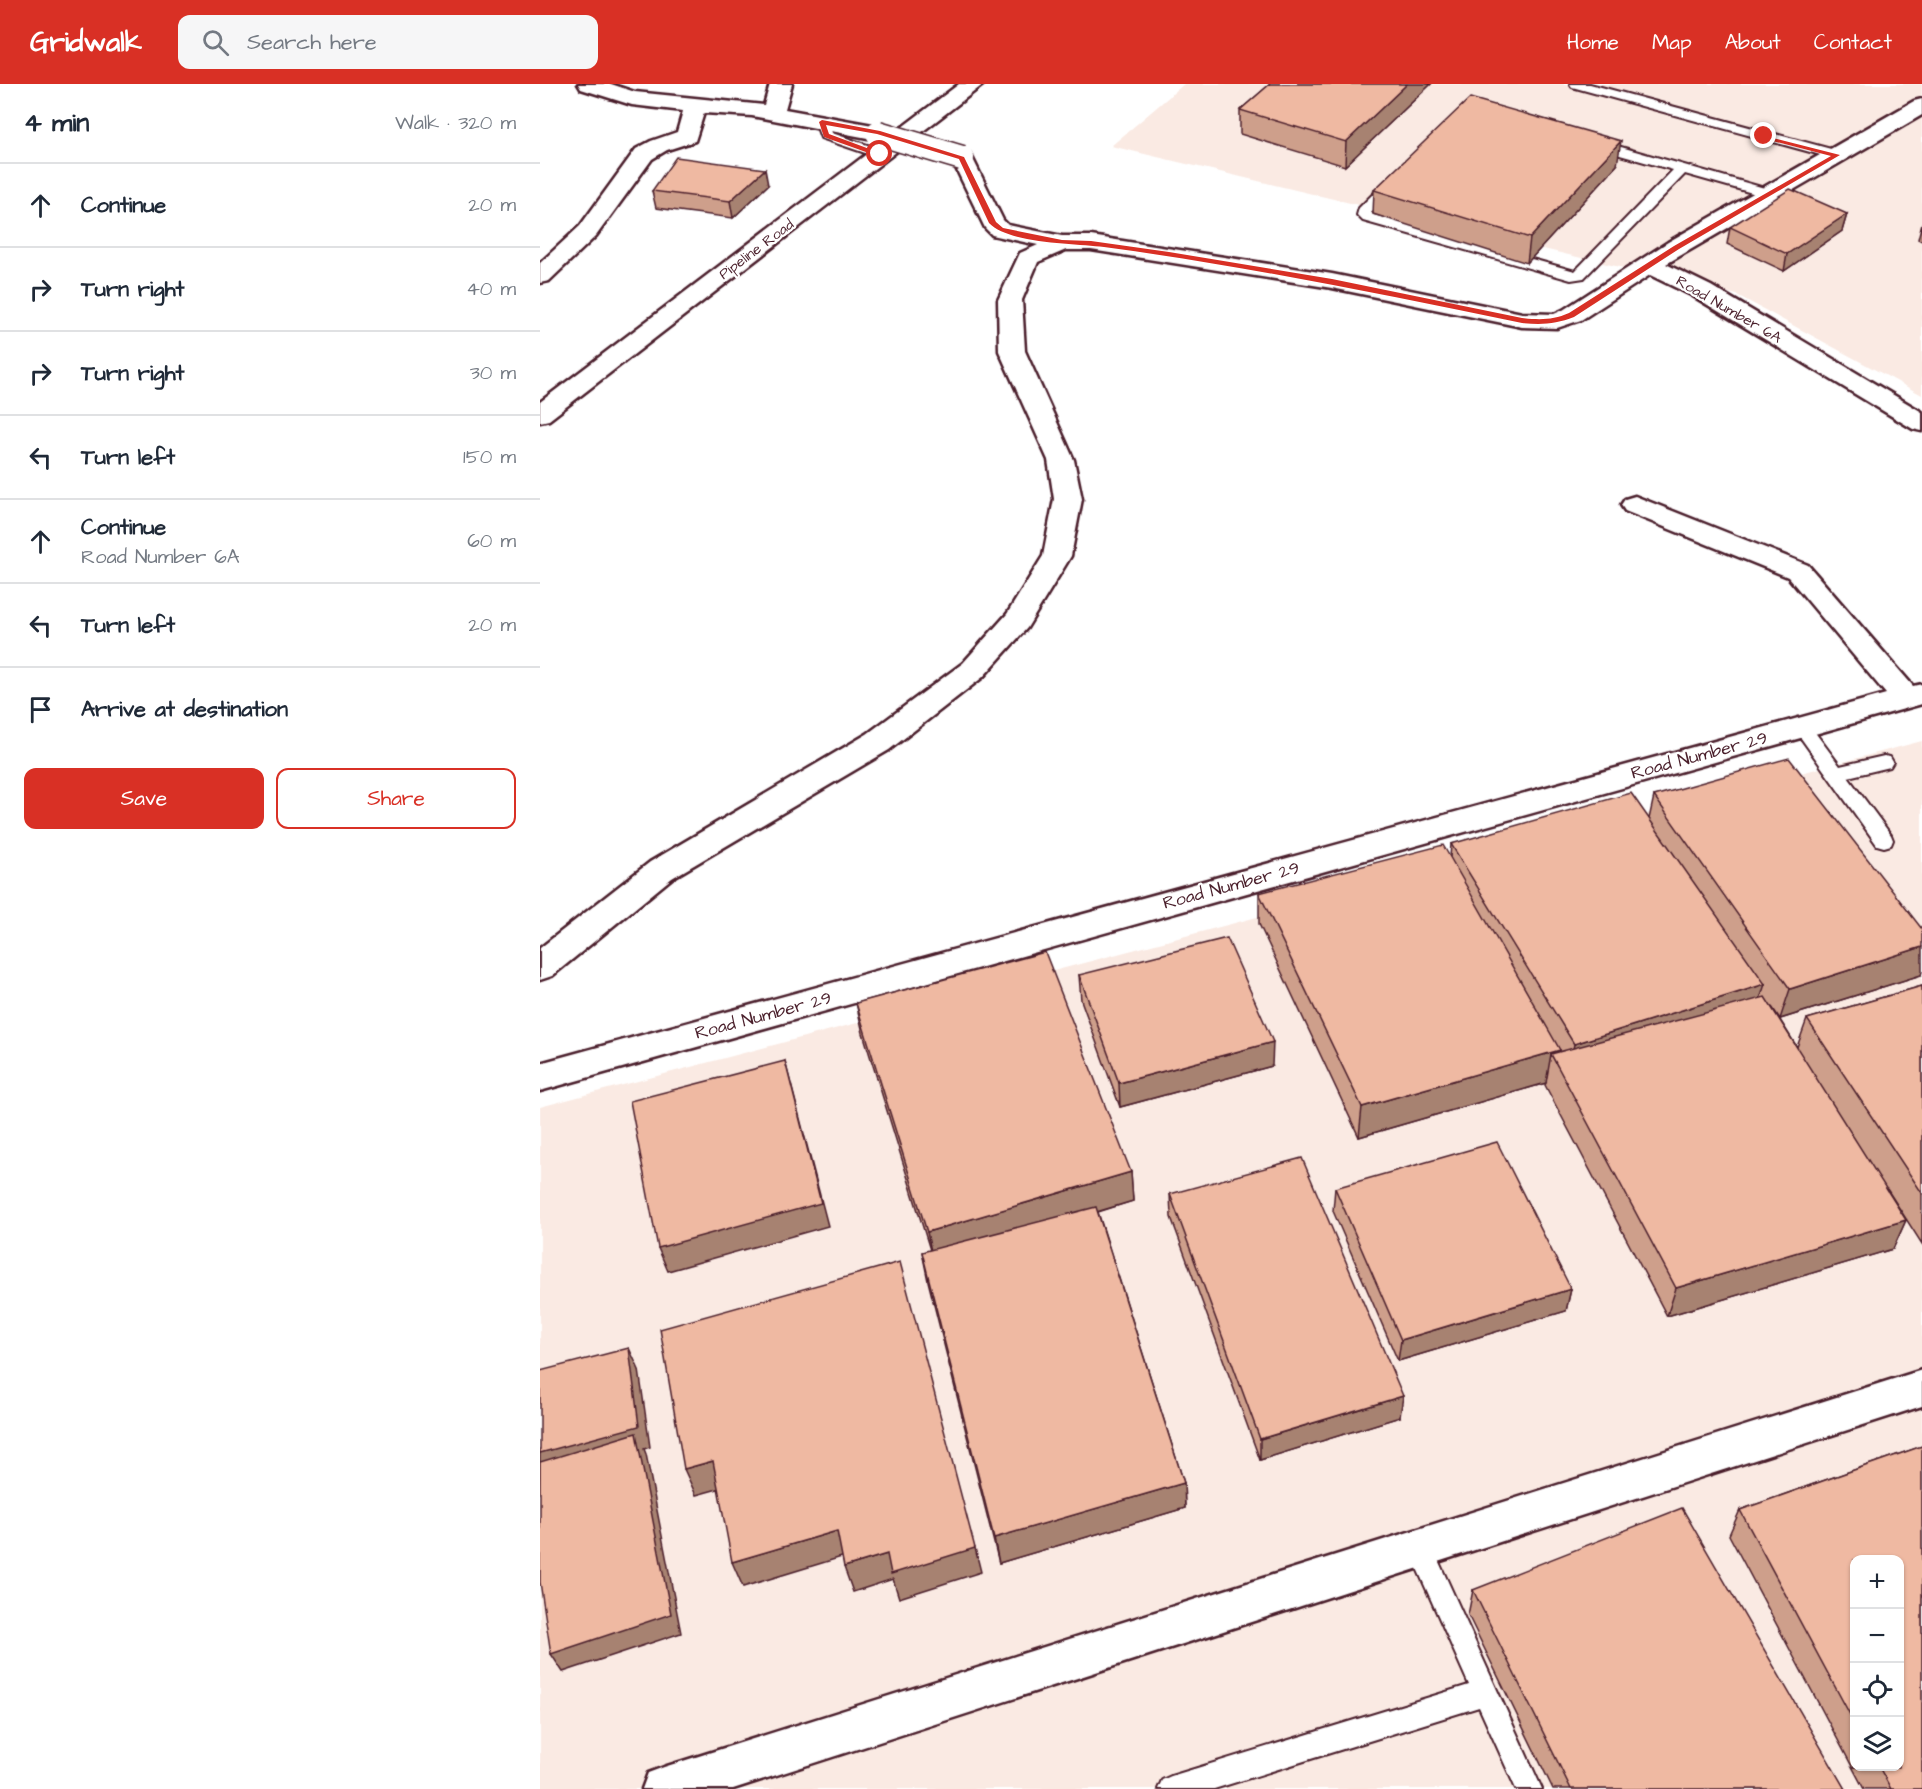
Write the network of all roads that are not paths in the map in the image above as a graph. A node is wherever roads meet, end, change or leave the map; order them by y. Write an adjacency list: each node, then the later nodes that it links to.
1 (589, 84): 5 (street)
2 (781, 84): 7 (street)
3 (973, 84): 9 (street, Pipeline Road)
4 (1576, 84): 10 (lane)
5 (695, 106): 7 (street); 16 (street)
6 (1922, 106): 10 (street, Road Number 6A)
7 (773, 112): 9 (street)
8 (1580, 140): 11 (lane)
9 (879, 144): 14 (street, bridge); 17 (street, Pipeline Road)
10 (1837, 155): 13 (street, Road Number 6A)
11 (1682, 169): 12 (lane); 13 (lane)
12 (1405, 170)
13 (1770, 194): 15 (street, Road Number 6A)
14 (1062, 243): 15 (street); 25 (street)
15 (1650, 266): 18 (street, Road Number 6A)
16 (540, 276)
17 (540, 414)
18 (1922, 423)
19 (1635, 505): 20 (street)
20 (1914, 696): 21 (street, Road Number 29)
21 (1802, 727): 23 (lane); 26 (street, Road Number 29)
22 (1884, 762): 23 (lane)
23 (1836, 774): 24 (lane)
24 (1884, 840)
25 (540, 967)
26 (540, 1077)
27 (1922, 1388): 28 (street)
28 (1420, 1548): 29 (lane); 30 (street)
29 (1486, 1692): 31 (lane); 32 (lane)
30 (664, 1789)
31 (1171, 1789)
32 (1529, 1789)

